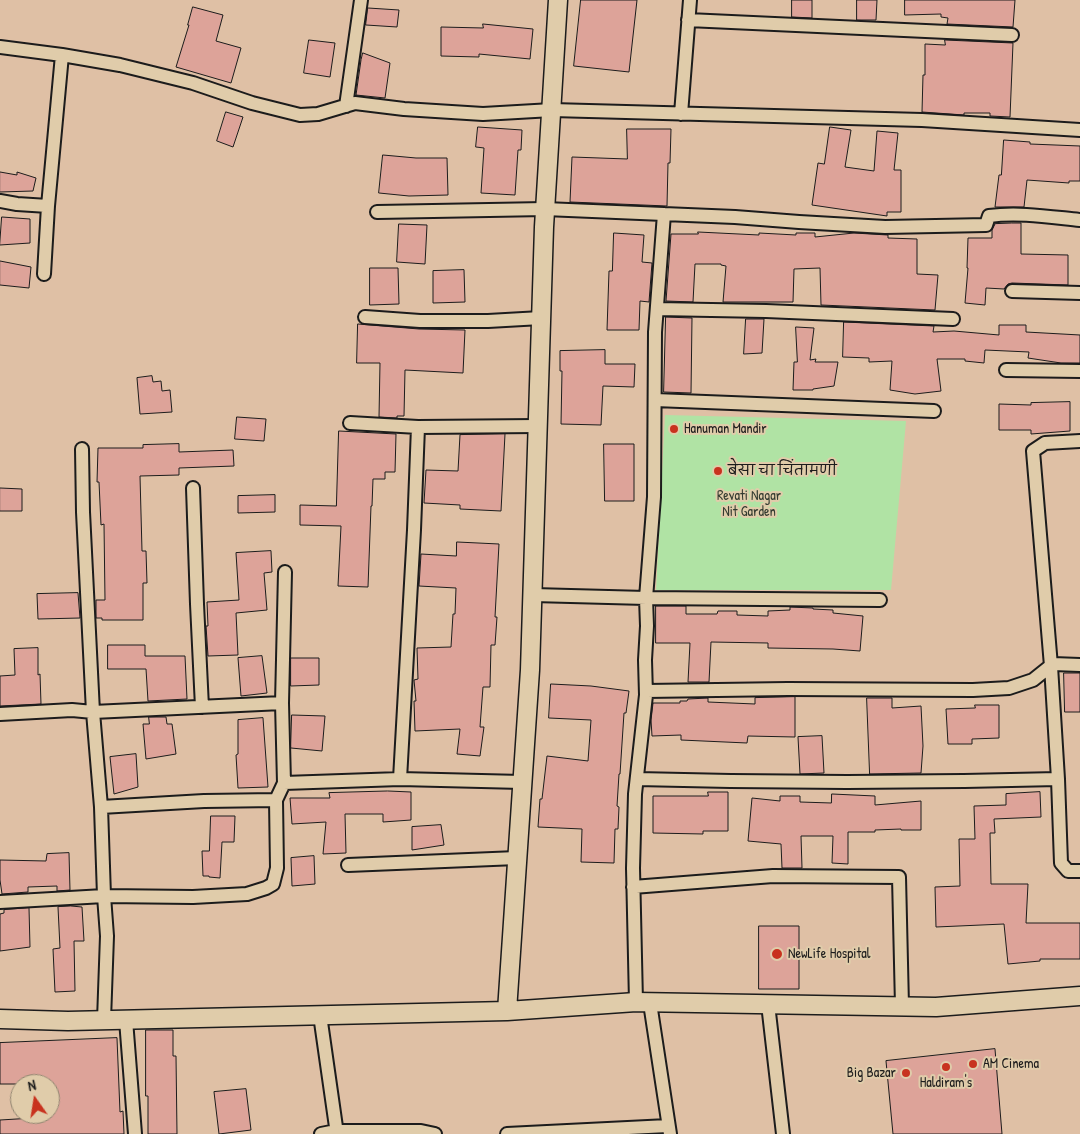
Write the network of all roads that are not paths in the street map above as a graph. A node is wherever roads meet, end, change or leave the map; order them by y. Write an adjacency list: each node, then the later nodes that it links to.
1 (361, 0): 8 (street)
2 (558, 0): 9 (street)
3 (690, 0): 4 (street)
4 (688, 20): 5 (street); 10 (street)
5 (1012, 35)
6 (0, 47): 7 (street)
7 (62, 55): 8 (street); 13 (street)
8 (346, 106): 9 (street)
9 (552, 110): 10 (street); 14 (street)
10 (681, 114): 11 (street)
11 (1080, 130)
12 (0, 201): 13 (street)
13 (48, 206): 18 (street)
14 (545, 209): 15 (street); 16 (street); 23 (street)
15 (377, 212)
16 (664, 214): 17 (street); 21 (street)
17 (1080, 220)
18 (44, 274)
19 (1012, 291): 20 (street)
20 (1080, 293)
21 (657, 309): 24 (street); 27 (street)
22 (365, 318): 23 (street)
23 (541, 318): 30 (street)
24 (953, 319)
25 (1006, 370): 26 (street)
26 (1080, 371)
27 (655, 400): 28 (street); 37 (street)
28 (934, 411)
29 (350, 423): 31 (street)
30 (538, 426): 31 (street); 36 (street)
31 (418, 427): 48 (street)
32 (1080, 441): 40 (street)
33 (82, 449): 44 (street)
34 (193, 488): 43 (street)
35 (285, 572): 42 (street)
36 (532, 595): 37 (street); 49 (street)
37 (646, 598): 38 (street); 41 (street)
38 (880, 600)
39 (1080, 664): 40 (street)
40 (1051, 666): 41 (street); 47 (street)
41 (646, 691): 46 (street)
42 (282, 703): 43 (street); 50 (street)
43 (202, 707): 44 (street)
44 (93, 712): 45 (street); 52 (street)
45 (0, 714)
46 (636, 779): 47 (street); 56 (street)
47 (1058, 779): 55 (street)
48 (400, 780): 49 (street); 50 (street)
49 (522, 782): 53 (street)
50 (284, 783): 51 (street)
51 (276, 800): 52 (street); 57 (street)
52 (101, 807): 57 (street)
53 (517, 858): 54 (street); 63 (street)
54 (348, 865)
55 (1080, 871)
56 (633, 887): 60 (street); 62 (street)
57 (104, 896): 58 (street); 66 (street)
58 (0, 902)
59 (1080, 996): 62 (street)
60 (643, 1003): 61 (street); 63 (street); 68 (street)
61 (768, 1004): 62 (street); 74 (street)
62 (902, 1006)
63 (507, 1011): 64 (street)
64 (320, 1015): 67 (street); 69 (street)
65 (0, 1019): 66 (street)
66 (104, 1020): 67 (street)
67 (126, 1020): 70 (street)
68 (669, 1130): 73 (street)
69 (337, 1132): 71 (street); 72 (street)
70 (135, 1134)
71 (321, 1134)
72 (435, 1134)
73 (507, 1134)
74 (783, 1134)

